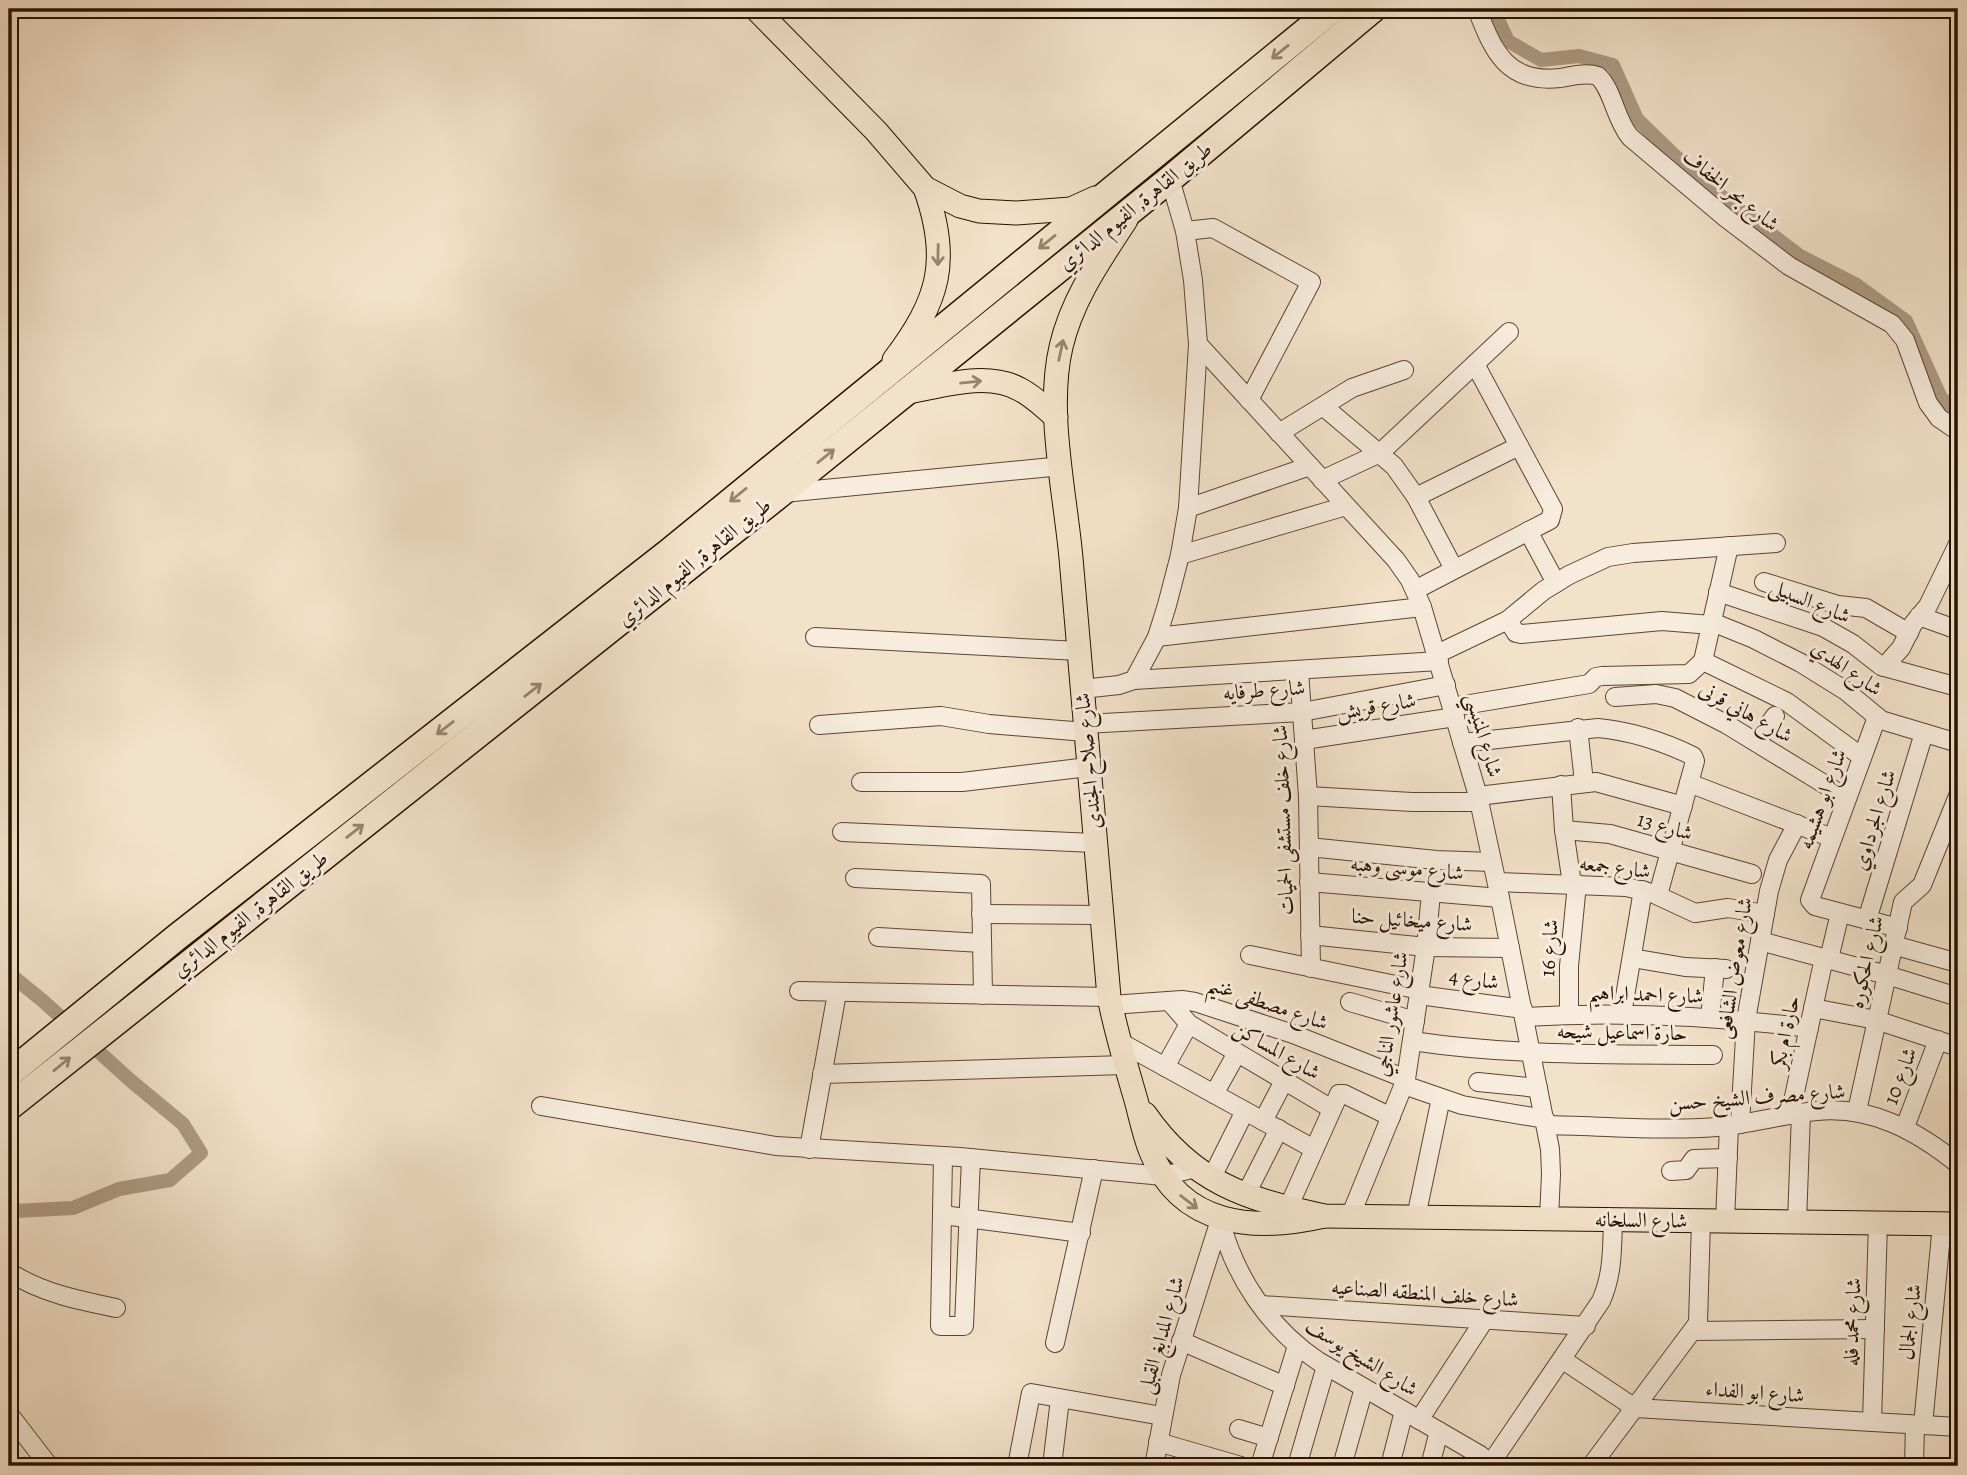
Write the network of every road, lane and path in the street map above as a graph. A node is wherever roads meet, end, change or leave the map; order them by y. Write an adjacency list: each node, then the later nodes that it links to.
1 (756, 9): 6 (main road)
2 (1333, 9): 7 (highway, طريق القاهرة, الفيوم الدائري, one-way to 7)
3 (1373, 9): 5 (highway, طريق القاهرة, الفيوم الدائري)
4 (1477, 9): 19 (street, شارع بحر الخفاف)
5 (1170, 179): 8 (highway, طريق القاهرة, الفيوم الدائري); 9 (street)
6 (925, 188): 7 (main road); 14 (main road, one-way to 14)
7 (1110, 191): 14 (highway, طريق القاهرة, الفيوم الدائري, one-way to 14)
8 (1133, 208): 15 (highway, طريق القاهرة, الفيوم الدائري); 18 (main road, شارع صلاح الجندى, one-way to 8)
9 (1185, 231): 11 (street); 16 (street)
10 (1509, 332): 12 (street)
11 (1198, 344): 16 (street, شارع المنيسي); 29 (street)
12 (1475, 364): 21 (street); 22 (street)
13 (1404, 370): 17 (street)
14 (879, 381): 35 (highway, طريق القاهرة, الفيوم الدائري, one-way to 35)
15 (904, 393): 18 (main road, one-way to 18); 26 (highway, طريق القاهرة, الفيوم الدائري, one-way to 15)
16 (1249, 400): 20 (street, شارع المنيسي)
17 (1324, 407): 20 (street); 22 (street)
18 (1056, 417): 23 (main road, شارع صلاح الجندى)
19 (1958, 431)
20 (1279, 433): 24 (street, شارع المنيسي)
21 (1519, 446): 27 (street); 30 (street)
22 (1380, 453): 25 (street); 27 (street)
23 (1062, 466): 26 (street); 49 (main road, شارع صلاح الجندى)
24 (1310, 466): 25 (street, شارع المنيسي); 29 (street)
25 (1322, 480): 28 (street, شارع المنيسي)
26 (780, 494): 35 (highway, طريق القاهرة, الفيوم الدائري)
27 (1416, 497): 36 (street)
28 (1346, 506): 34 (street); 40 (street, شارع المنيسي)
29 (1188, 508): 34 (street)
30 (1528, 531): 36 (street); 38 (street)
31 (1776, 543): 33 (street)
32 (1958, 544): 42 (street)
33 (1729, 546): 38 (street); 39 (street)
34 (1180, 555): 48 (street)
35 (676, 561): 41 (highway, طريق القاهرة, الفيوم الدائري)
36 (1454, 569): 40 (street)
37 (1764, 582): 46 (street)
38 (1556, 583): 43 (street)
39 (1718, 592): 44 (street); 52 (street, شارع السبيلى)
40 (1419, 599): 48 (street); 50 (street, شارع المنيسي)
41 (617, 608): 142 (highway, طريق القاهرة, الفيوم الدائري, one-way to 142); 152 (highway, طريق القاهرة, الفيوم الدائري, one-way to 41)
42 (1919, 617): 45 (street); 46 (street)
43 (1508, 620): 44 (street, شارع الهدي); 50 (street)
44 (1711, 624): 51 (street); 62 (street, شارع الهدي)
45 (1958, 629)
46 (1909, 633): 52 (street)
47 (814, 637): 49 (street)
48 (1157, 637): 54 (street)
49 (1079, 650): 57 (main road, شارع صلاح الجندى)
50 (1438, 657): 53 (street); 55 (street, شارع المنيسي)
51 (1703, 662): 60 (street, شارع قريش); 71 (street)
52 (1884, 667): 56 (street, شارع السبيلى)
53 (1299, 671): 54 (street); 59 (street, شارع خلف مستشفى الحميات)
54 (1134, 680): 57 (street)
55 (1446, 685): 59 (street, شارع طرفايه); 60 (street, شارع المنيسي)
56 (1958, 687)
57 (1082, 689): 64 (main road, شارع صلاح الجندى)
58 (1615, 697): 68 (street, شارع هاني قرنى)
59 (1302, 712): 64 (street, شارع طرفايه); 67 (street, شارع خلف مستشفى الحميات)
60 (1453, 712): 67 (street, شارع قريش); 69 (street, شارع المنيسي)
61 (1775, 716): 68 (street)
62 (1877, 717): 66 (street, شارع الهدي); 71 (street, شارع ابو هشيمه)
63 (819, 725): 64 (street, شارع طرفايه)
64 (1085, 728): 72 (main road, شارع صلاح الجندى)
65 (1578, 729): 69 (street); 74 (street); 75 (street)
66 (1924, 733): 70 (street, شارع الهدي); 101 (street, شارع الجرداوي)
67 (1304, 740): 77 (street, شارع خلف مستشفى الحميات)
68 (1756, 742): 79 (street, شارع هاني قرنى)
69 (1462, 743): 80 (street, شارع المنيسي)
70 (1958, 743)
71 (1862, 757): 79 (street, شارع ابو هشيمه)
72 (1088, 767): 73 (street); 86 (main road, شارع صلاح الجندى)
73 (861, 782)
74 (1584, 782): 76 (street); 81 (street)
75 (1689, 783): 81 (street); 82 (street)
76 (1561, 785): 80 (street); 83 (street, شارع 16)
77 (1308, 796): 80 (street); 87 (street, شارع خلف مستشفى الحميات)
78 (1958, 796): 103 (street, شارع الحكوره)
79 (1847, 798): 85 (street, شارع ابو هشيمه)
80 (1478, 799): 89 (street, شارع المنيسي)
81 (1683, 806): 88 (street)
82 (1797, 824): 85 (street); 99 (street, شارع معوض الشافعى)
83 (1564, 830): 88 (street, شارع 13); 93 (street, شارع 16)
84 (842, 832): 86 (street)
85 (1832, 838): 97 (street, شارع ابو هشيمه)
86 (1094, 843): 100 (main road, شارع صلاح الجندى)
87 (1309, 848): 89 (street); 92 (street, شارع خلف مستشفى الحميات)
88 (1670, 851): 90 (street, شارع 13); 96 (street)
89 (1492, 862): 94 (street, شارع المنيسي)
90 (1752, 874)
91 (855, 878): 98 (street)
92 (1309, 882): 95 (street, شارع موسى وهبه); 102 (street, شارع خلف مستشفى الحميات)
93 (1575, 884): 94 (street, شارع جمعه); 96 (street, شارع جمعه); 125 (street, شارع 16)
94 (1499, 890): 95 (street, شارع موسى وهبه); 108 (street, شارع المنيسي)
95 (1431, 893): 107 (street, شارع عاشور الناجي)
96 (1651, 893): 99 (street, شارع جمعه); 110 (street)
97 (1840, 913): 101 (street); 111 (street, حارة ام بكر)
98 (981, 914): 100 (street); 106 (street)
99 (1765, 914): 105 (street, شارع معوض الشافعى)
100 (1101, 915): 120 (main road, شارع صلاح الجندى)
101 (1867, 920): 103 (street)
102 (1310, 935): 107 (street, شارع ميخائيل حنا); 113 (street, شارع خلف مستشفى الحميات)
103 (1895, 936): 112 (street); 114 (street, شارع الحكوره)
104 (878, 937): 106 (street)
105 (1760, 941): 111 (street); 128 (street, شارع معوض الشافعى)
106 (982, 943): 118 (street)
107 (1426, 947): 108 (street, شارع ميخائيل حنا); 116 (street, شارع عاشور الناجي)
108 (1510, 948): 124 (street, شارع المنيسي)
109 (1250, 955): 113 (street, شارع 4)
110 (1632, 958): 126 (street); 127 (street)
111 (1826, 959): 114 (street); 123 (street, حارة ام بكر)
112 (1958, 963)
113 (1311, 968): 116 (street, شارع 4)
114 (1887, 975): 119 (street); 129 (street, شارع الحكوره)
115 (799, 992): 117 (street, شارع مصطفى غنيم)
116 (1419, 992): 124 (street, شارع 4); 130 (street, شارع عاشور الناجي)
117 (837, 993): 118 (street, شارع مصطفى غنيم); 143 (street)
118 (983, 995): 120 (street, شارع مصطفى غنيم)
119 (1958, 997)
120 (1110, 1001): 121 (street, شارع مصطفى غنيم); 133 (main road, شارع صلاح الجندى)
121 (1169, 1001): 131 (street, شارع المساكن); 145 (street, شارع مصطفى غنيم)
122 (1350, 1002): 130 (street)
123 (1813, 1008): 129 (street); 132 (street, حارة ام بكر)
124 (1523, 1013): 125 (street, شارع احمد ابراهيم); 138 (street, شارع المنيسي)
125 (1569, 1014): 126 (street, شارع احمد ابراهيم)
126 (1622, 1014): 127 (street, شارع احمد ابراهيم)
127 (1710, 1018): 128 (street, شارع احمد ابراهيم)
128 (1746, 1020): 132 (street, شارع احمد ابراهيم); 160 (street, شارع معوض الشافعى)
129 (1876, 1020): 135 (street); 155 (street, شارع الحكوره)
130 (1415, 1021): 134 (street, شارع عاشور الناجي)
131 (1189, 1024): 137 (street, شارع المساكن); 141 (street)
132 (1809, 1028): 156 (street, حارة ام بكر)
133 (1118, 1041): 140 (main road, شارع صلاح الجندى); 141 (street)
134 (1412, 1041): 138 (street, حارة اسماعيل شيحه); 145 (street, شارع عاشور الناجي)
135 (1938, 1041): 136 (street); 161 (street, شارع 10)
136 (1958, 1047)
137 (1237, 1053): 144 (street, شارع المساكن); 148 (street)
138 (1531, 1053): 139 (street, حارة اسماعيل شيحه); 147 (street, شارع المنيسي)
139 (1713, 1055)
140 (1125, 1065): 143 (street); 150 (main road, شارع صلاح الجندى)
141 (1165, 1067): 148 (street)
142 (9, 1074)
143 (822, 1074): 162 (street)
144 (1284, 1081): 153 (street, شارع المساكن); 159 (street)
145 (1405, 1082): 149 (street, شارع مصطفى غنيم); 157 (street, شارع عاشور الناجي)
146 (1478, 1082): 147 (street)
147 (1538, 1088): 158 (street, شارع المنيسي)
148 (1214, 1094): 154 (street)
149 (1441, 1098): 158 (street, شارع مصرف الشيخ حسن); 177 (street)
150 (1136, 1101): 170 (main road, شارع صلاح الجندى); 171 (main road, شارع صلاح الجندى)
151 (541, 1106): 162 (street)
152 (9, 1107)
153 (1332, 1109): 157 (street); 163 (street)
154 (1245, 1111): 159 (street); 170 (street)
155 (1857, 1111): 156 (street, شارع مصرف الشيخ حسن); 161 (street, شارع مصرف الشيخ حسن)
156 (1796, 1114): 160 (street, شارع مصرف الشيخ حسن); 184 (street, حارة ام بكر)
157 (1391, 1117): 176 (street, شارع عاشور الناجي)
158 (1545, 1122): 160 (street, شارع مصرف الشيخ حسن); 180 (street, شارع المنيسي)
159 (1271, 1125): 163 (street); 172 (street)
160 (1734, 1125): 166 (street, شارع معوض الشافعى)
161 (1905, 1127): 167 (street, شارع مصرف الشيخ حسن)
162 (809, 1149): 164 (street)
163 (1314, 1149): 174 (street)
164 (943, 1156): 165 (street); 173 (street)
165 (971, 1158): 168 (street); 178 (street)
166 (1728, 1158): 169 (street); 183 (street, شارع معوض الشافعى)
167 (1958, 1164)
168 (1094, 1169): 171 (street); 187 (street)
169 (1671, 1171)
170 (1203, 1173): 171 (street); 172 (main road, شارع صلاح الجندى)
171 (1163, 1176): 179 (main road, شارع صلاح الجندى, one-way to 179)
172 (1245, 1196): 174 (main road, شارع صلاح الجندى)
173 (943, 1215): 178 (street); 178 (street)
174 (1284, 1216): 175 (main road, شارع صلاح الجندى); 179 (main road, شارع صلاح الجندى)
175 (1324, 1216): 176 (main road, شارع السلخانه)
176 (1350, 1217): 177 (main road, شارع السلخانه)
177 (1416, 1217): 180 (main road, شارع السلخانه)
178 (969, 1218): 187 (street)
179 (1220, 1219): 189 (street, شارع الشيخ يوسف); 195 (street, شارع المدابغ القبلى)
180 (1549, 1219): 181 (main road, شارع السلخانه)
181 (1613, 1220): 182 (main road, شارع السلخانه); 192 (street)
182 (1701, 1221): 183 (main road, شارع السلخانه); 194 (street)
183 (1725, 1221): 184 (main road, شارع السلخانه)
184 (1797, 1222): 185 (main road, شارع السلخانه)
185 (1878, 1223): 186 (main road, شارع السلخانه); 193 (street, شارع محمد فله)
186 (1950, 1224): 208 (street, شارع الجمال)
187 (1081, 1233): 196 (street)
188 (9, 1272): 190 (street)
189 (1261, 1305): 191 (street, شارع خلف المنطقه الصناعيه); 197 (street, شارع الشيخ يوسف)
190 (116, 1308)
191 (1485, 1319): 192 (street, شارع خلف المنطقه الصناعيه); 206 (street)
192 (1586, 1326): 198 (street)
193 (1875, 1329): 194 (street); 207 (street, شارع محمد فله)
194 (1694, 1331): 203 (street)
195 (1181, 1342): 200 (street); 205 (street, شارع المدابغ القبلى)
196 (1055, 1343)
197 (1297, 1346): 199 (street, شارع الشيخ يوسف); 200 (street)
198 (1563, 1360): 203 (street); 214 (street)
199 (1326, 1366): 201 (street, شارع الشيخ يوسف); 221 (street)
200 (1285, 1386): 212 (street)
201 (1364, 1388): 206 (street, شارع الشيخ يوسف); 222 (street)
202 (1060, 1399): 205 (street); 216 (street); 217 (street)
203 (1635, 1408): 207 (street, شارع ابو الفداء); 225 (street)
204 (9, 1414): 215 (street)
205 (1162, 1416): 213 (street, شارع المدابغ القبلى)
206 (1412, 1416): 211 (street, شارع الشيخ يوسف); 223 (street)
207 (1872, 1422): 208 (street, شارع ابو الفداء)
208 (1919, 1425): 209 (street, شارع ابو الفداء); 226 (street, شارع الجمال)
209 (1958, 1427)
210 (1239, 1429): 212 (street)
211 (1438, 1431): 214 (street, شارع الشيخ يوسف); 224 (street)
212 (1269, 1438): 220 (street)
213 (1158, 1442): 218 (street, شارع المدابغ القبلى); 219 (street)
214 (1489, 1464)
215 (49, 1466)
216 (1017, 1466)
217 (1052, 1466)
218 (1154, 1466)
219 (1241, 1466)
220 (1260, 1466)
221 (1297, 1466)
222 (1342, 1466)
223 (1390, 1466)
224 (1430, 1466)
225 (1591, 1466)
226 (1914, 1466)

